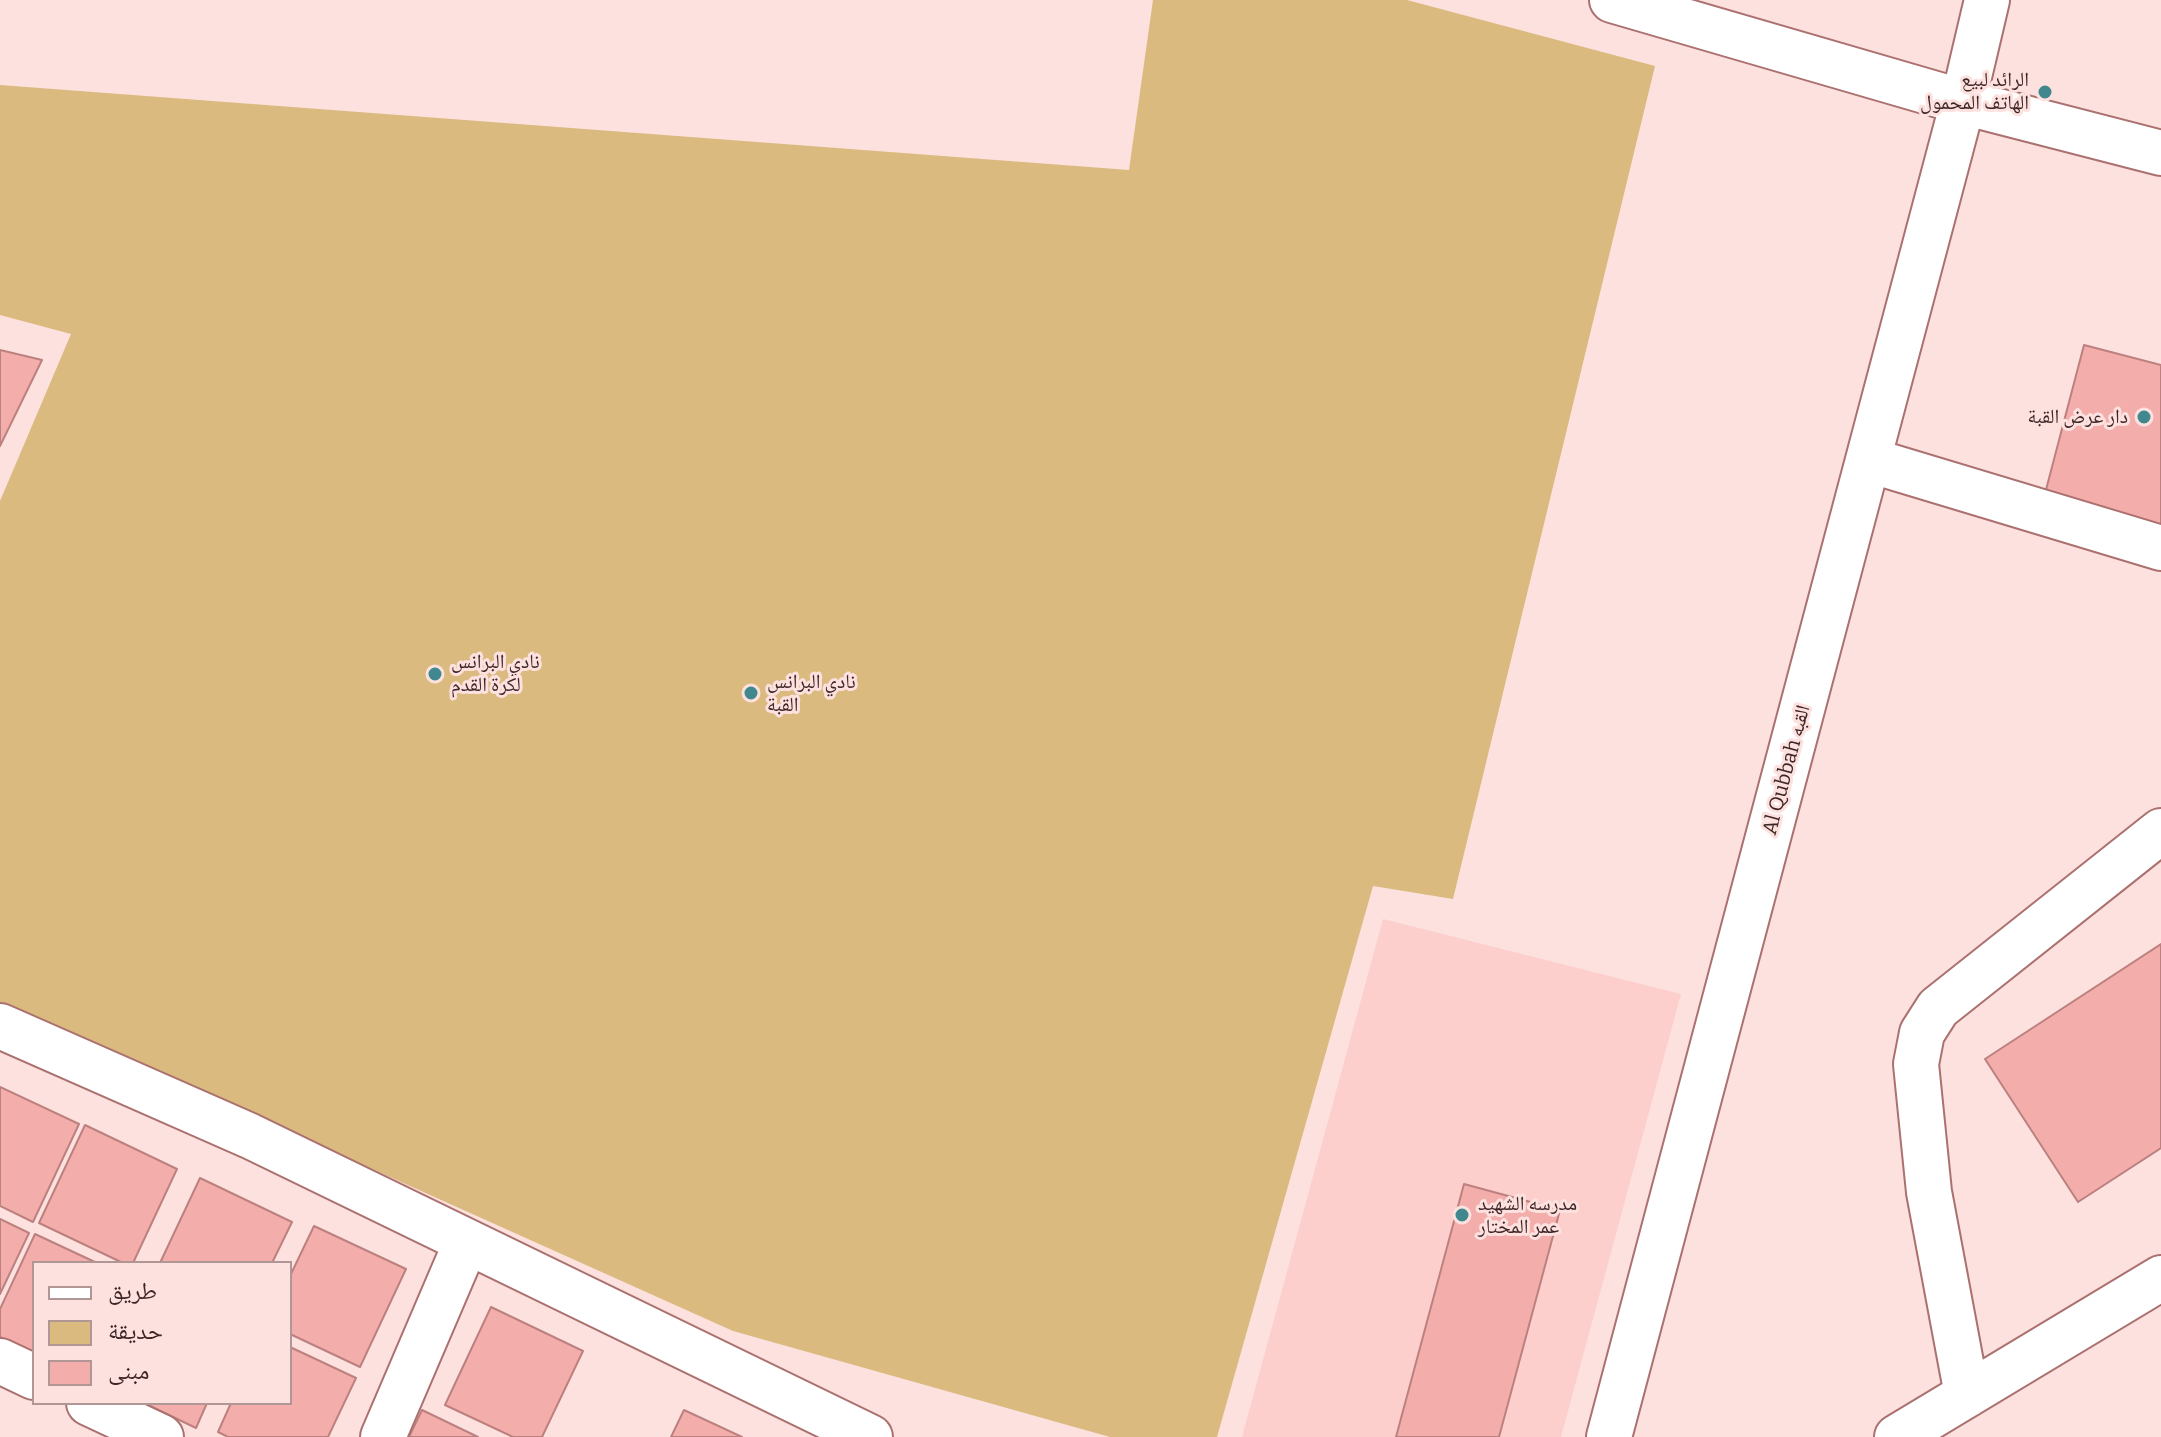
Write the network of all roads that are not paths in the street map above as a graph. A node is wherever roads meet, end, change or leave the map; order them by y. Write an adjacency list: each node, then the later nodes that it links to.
1 (1612, 0): 3 (street)
2 (1987, 0): 3 (street, Al Qubbah القبه)
3 (1963, 102): 4 (street); 5 (street, Al Qubbah القبه)
4 (2161, 153)
5 (1869, 460): 6 (street); 19 (street, Al Qubbah القبه)
6 (2161, 548)
7 (2161, 831): 13 (street)
8 (0, 1026): 9 (street)
9 (466, 1243): 17 (street); 18 (street)
10 (2161, 1278): 13 (street)
11 (0, 1361): 12 (street)
12 (32, 1376)
13 (1967, 1395): 15 (street)
14 (93, 1405): 16 (street)
15 (1915, 1431)
16 (161, 1437)
17 (383, 1437)
18 (870, 1437)
19 (1609, 1437)

